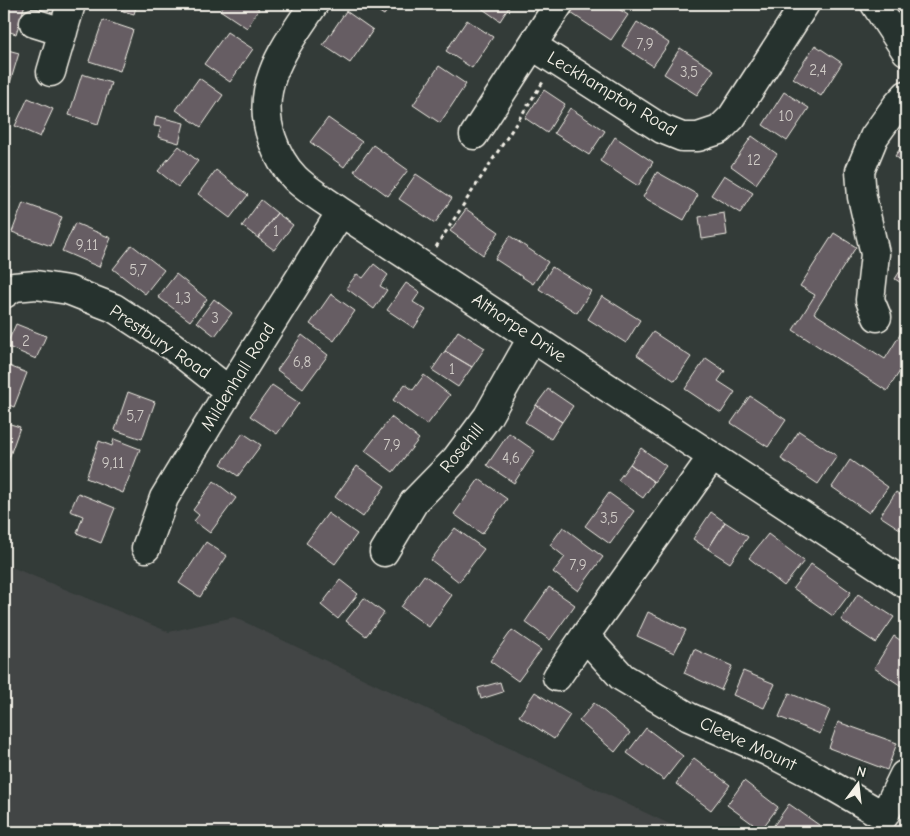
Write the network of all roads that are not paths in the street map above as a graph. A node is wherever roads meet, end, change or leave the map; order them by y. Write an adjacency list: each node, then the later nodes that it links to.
1 (71, 4): 7 (street)
2 (314, 4): 13 (street, Althorpe Drive)
3 (559, 4): 8 (street, Leckhampton Road)
4 (805, 4): 8 (street, Leckhampton Road)
5 (875, 4): 9 (street)
6 (34, 23): 7 (street)
7 (63, 32): 10 (street)
8 (533, 46): 12 (street, Leckhampton Road)
9 (906, 52)
10 (52, 72)
11 (906, 95): 15 (street)
12 (474, 135)
13 (341, 212): 16 (street, Althorpe Drive); 17 (street, Mildenhall Road)
14 (4, 294): 17 (street, Prestbury Road)
15 (867, 308)
16 (532, 338): 18 (street, Althorpe Drive); 20 (street, Rosehill)
17 (229, 391): 19 (street, Mildenhall Road)
18 (712, 457): 21 (street, Althorpe Drive); 22 (street)
19 (146, 548)
20 (384, 552)
21 (906, 584)
22 (586, 636): 23 (street); 24 (street, Cleeve Mount)
23 (557, 677)
24 (904, 775)

